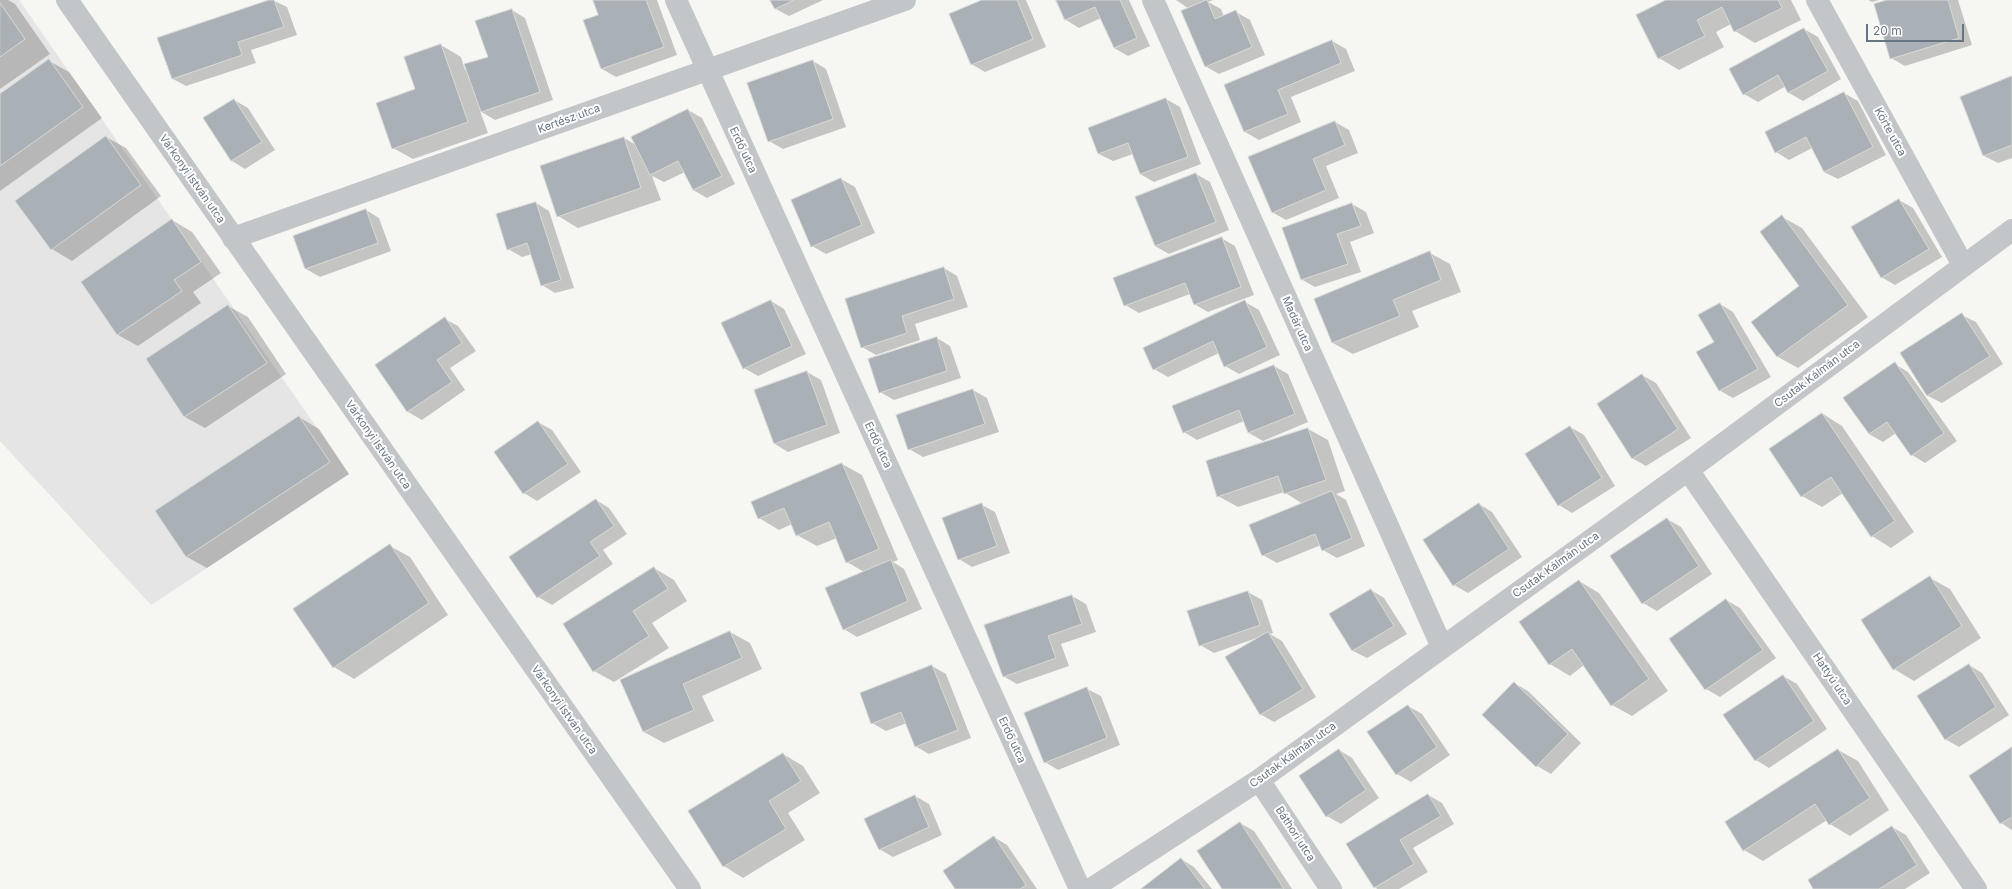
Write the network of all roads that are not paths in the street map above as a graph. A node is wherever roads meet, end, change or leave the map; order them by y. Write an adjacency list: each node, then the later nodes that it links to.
1 (67, 0): 8 (street, Várkonyi István utca)
2 (676, 0): 6 (street, Erdő utca)
3 (905, 0): 6 (street, Kertész utca)
4 (1153, 0): 11 (street, Madár utca)
5 (1817, 0): 9 (street, Körte utca)
6 (706, 70): 8 (street, Kertész utca); 14 (street, Erdő utca)
7 (2012, 230): 9 (street, Csutak Kálmán utca)
8 (233, 238): 13 (street, Várkonyi István utca)
9 (1963, 265): 10 (street, Csutak Kálmán utca)
10 (1688, 470): 11 (street, Csutak Kálmán utca); 17 (street, Hattyú utca)
11 (1442, 647): 12 (street, Csutak Kálmán utca)
12 (1260, 780): 15 (street, Csutak Kálmán utca); 16 (street, Báthori utca)
13 (690, 889)
14 (1080, 889)
15 (1091, 889)
16 (1331, 889)
17 (1976, 889)

